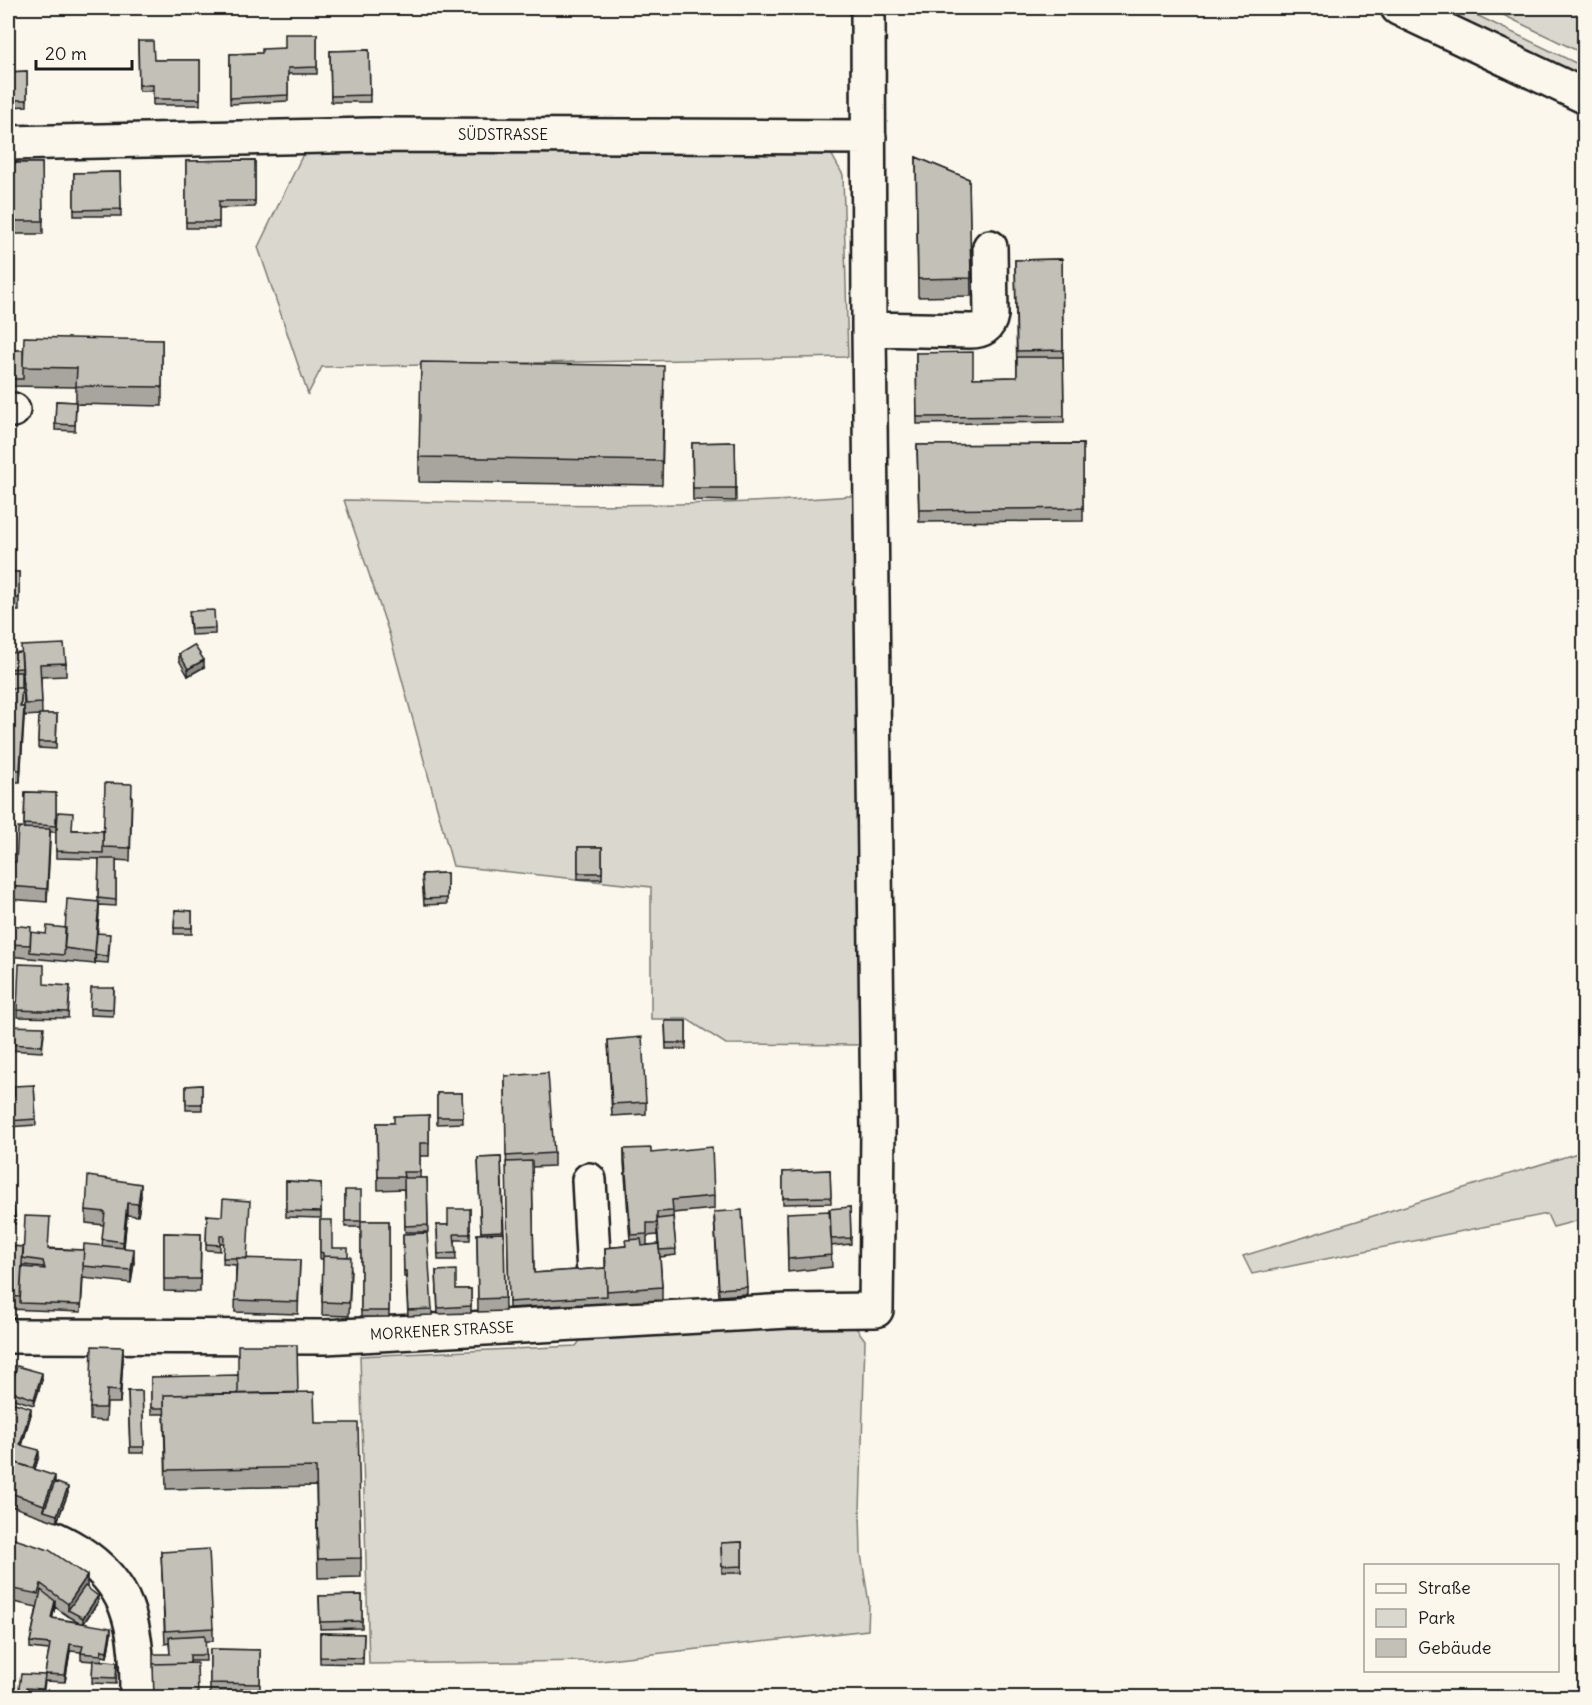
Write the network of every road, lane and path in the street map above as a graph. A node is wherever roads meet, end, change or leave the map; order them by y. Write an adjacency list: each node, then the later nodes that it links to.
1 (868, 8): 4 (street)
2 (1398, 8): 3 (street)
3 (1584, 96)
4 (869, 137): 5 (street, SÜDSTRASSE); 7 (street)
5 (8, 143)
6 (990, 247): 7 (street)
7 (869, 329): 9 (street, MORKENER STRASSE)
8 (589, 1180): 9 (street)
9 (596, 1300): 10 (street, MORKENER STRASSE)
10 (8, 1336)
11 (8, 1520): 12 (street)
12 (137, 1698)

